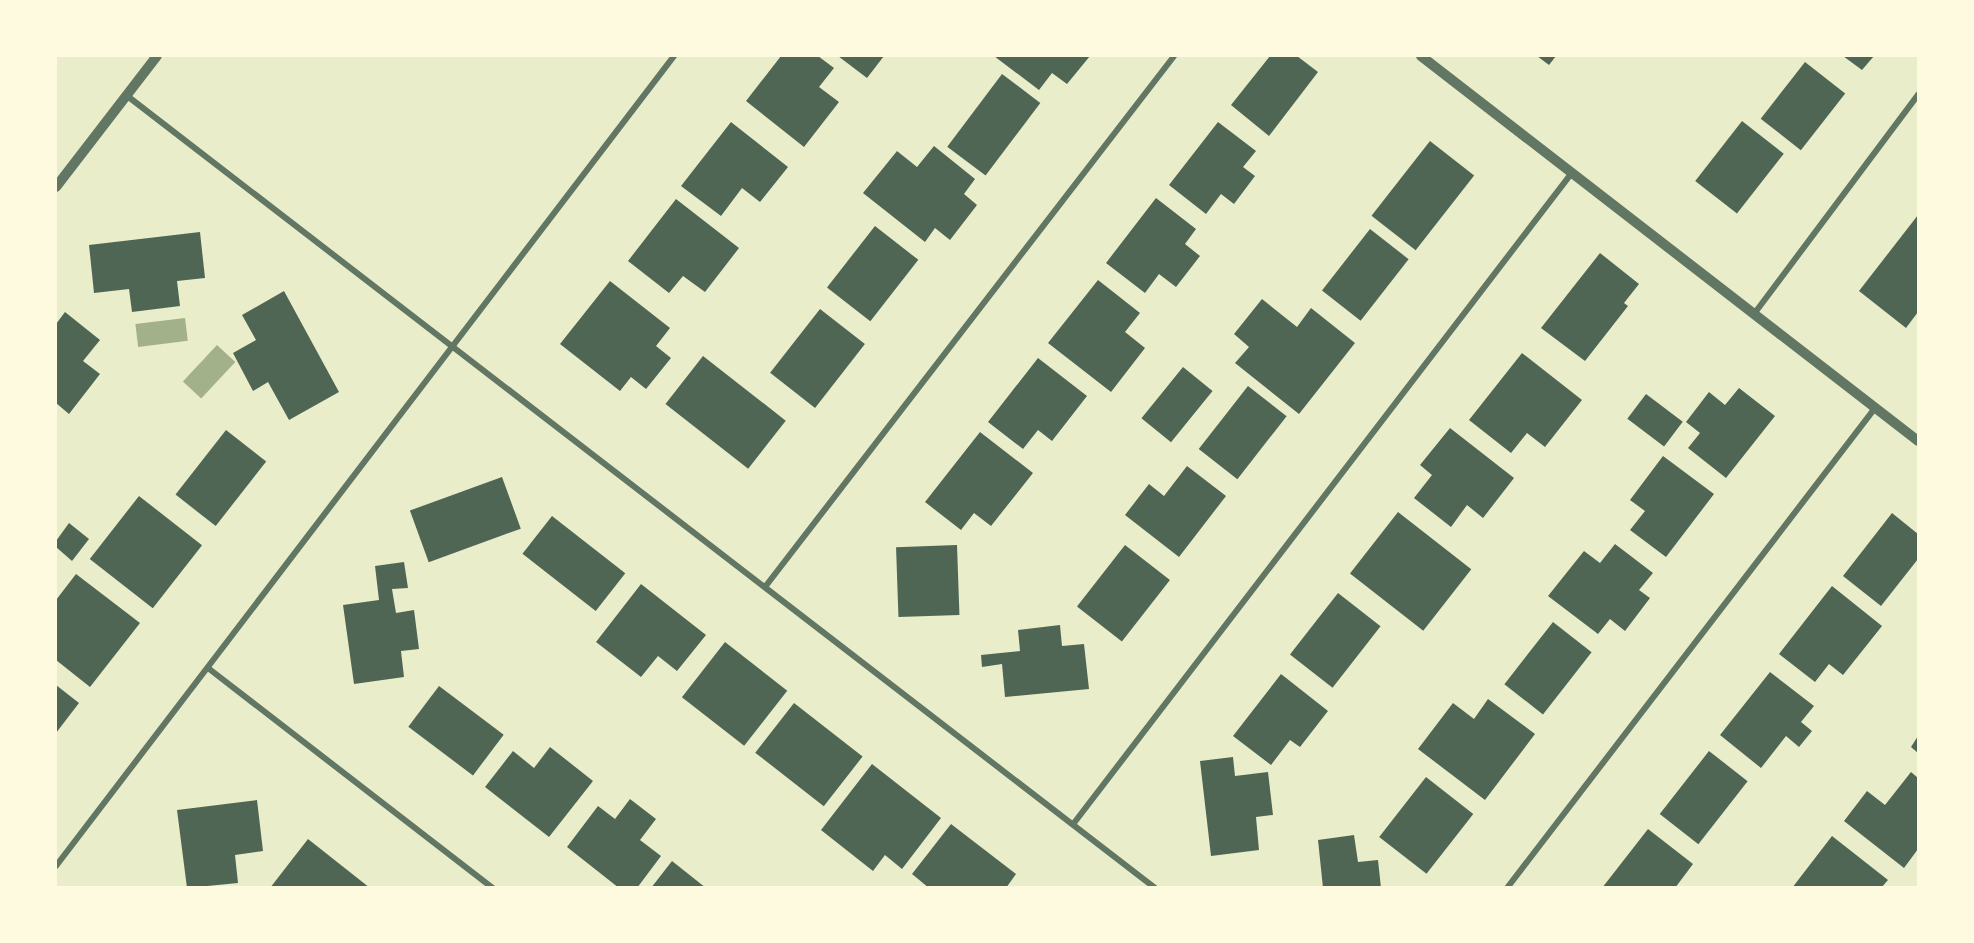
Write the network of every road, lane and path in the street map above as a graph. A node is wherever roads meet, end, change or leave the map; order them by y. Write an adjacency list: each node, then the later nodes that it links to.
1 (157, 56): 6 (street)
2 (674, 56): 10 (street)
3 (1174, 56): 13 (street)
4 (1421, 56): 7 (street)
5 (1918, 95): 9 (street)
6 (126, 96): 8 (street); 10 (street)
7 (1571, 174): 9 (street); 15 (street)
8 (56, 187)
9 (1754, 314): 11 (street)
10 (452, 345): 13 (street); 14 (street)
11 (1875, 408): 12 (street); 19 (street)
12 (1918, 441)
13 (765, 587): 15 (street)
14 (208, 668): 16 (street); 17 (street)
15 (1074, 823): 18 (street)
16 (56, 866)
17 (492, 888)
18 (1155, 888)
19 (1507, 888)

